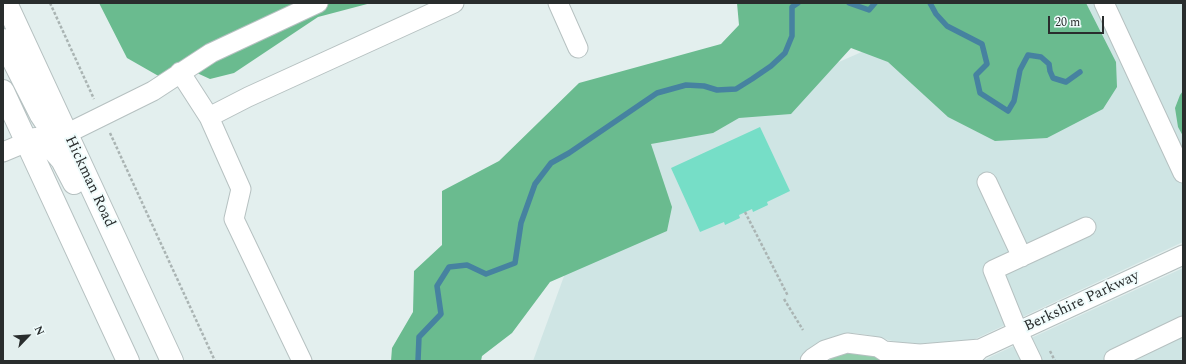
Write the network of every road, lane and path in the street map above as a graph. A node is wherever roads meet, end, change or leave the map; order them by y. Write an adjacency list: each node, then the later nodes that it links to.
1 (6, 3): 13 (highway, Hickman Road)
2 (50, 3): 11 (path)
3 (318, 3): 9 (street)
4 (454, 3): 12 (street)
5 (558, 3): 8 (street)
6 (1104, 3): 16 (street)
7 (3, 40): 13 (highway)
8 (578, 48)
9 (180, 72): 11 (street); 12 (street)
10 (3, 91): 14 (highway)
11 (102, 117): 13 (street); 34 (path)
12 (209, 117): 35 (street)
13 (66, 134): 33 (highway, Hickman Road)
14 (27, 142): 15 (street); 31 (highway); 32 (highway)
15 (3, 152)
16 (1183, 173)
17 (987, 182): 21 (street)
18 (745, 212): 22 (path)
19 (1086, 227): 21 (street)
20 (1183, 255): 26 (street, Berkshire Parkway)
21 (1022, 257): 26 (street)
22 (788, 296)
23 (784, 299): 25 (path)
24 (1183, 326): 30 (street)
25 (803, 330)
26 (1018, 332): 28 (street, Berkshire Parkway); 37 (street)
27 (1050, 352): 38 (path)
28 (974, 355): 29 (street, Berkshire Parkway)
29 (891, 356): 36 (street, Berkshire Parkway)
30 (1114, 359)
31 (128, 361)
32 (156, 361)
33 (172, 361)
34 (216, 361)
35 (302, 361)
36 (810, 361)
37 (1032, 361)
38 (1055, 361)

